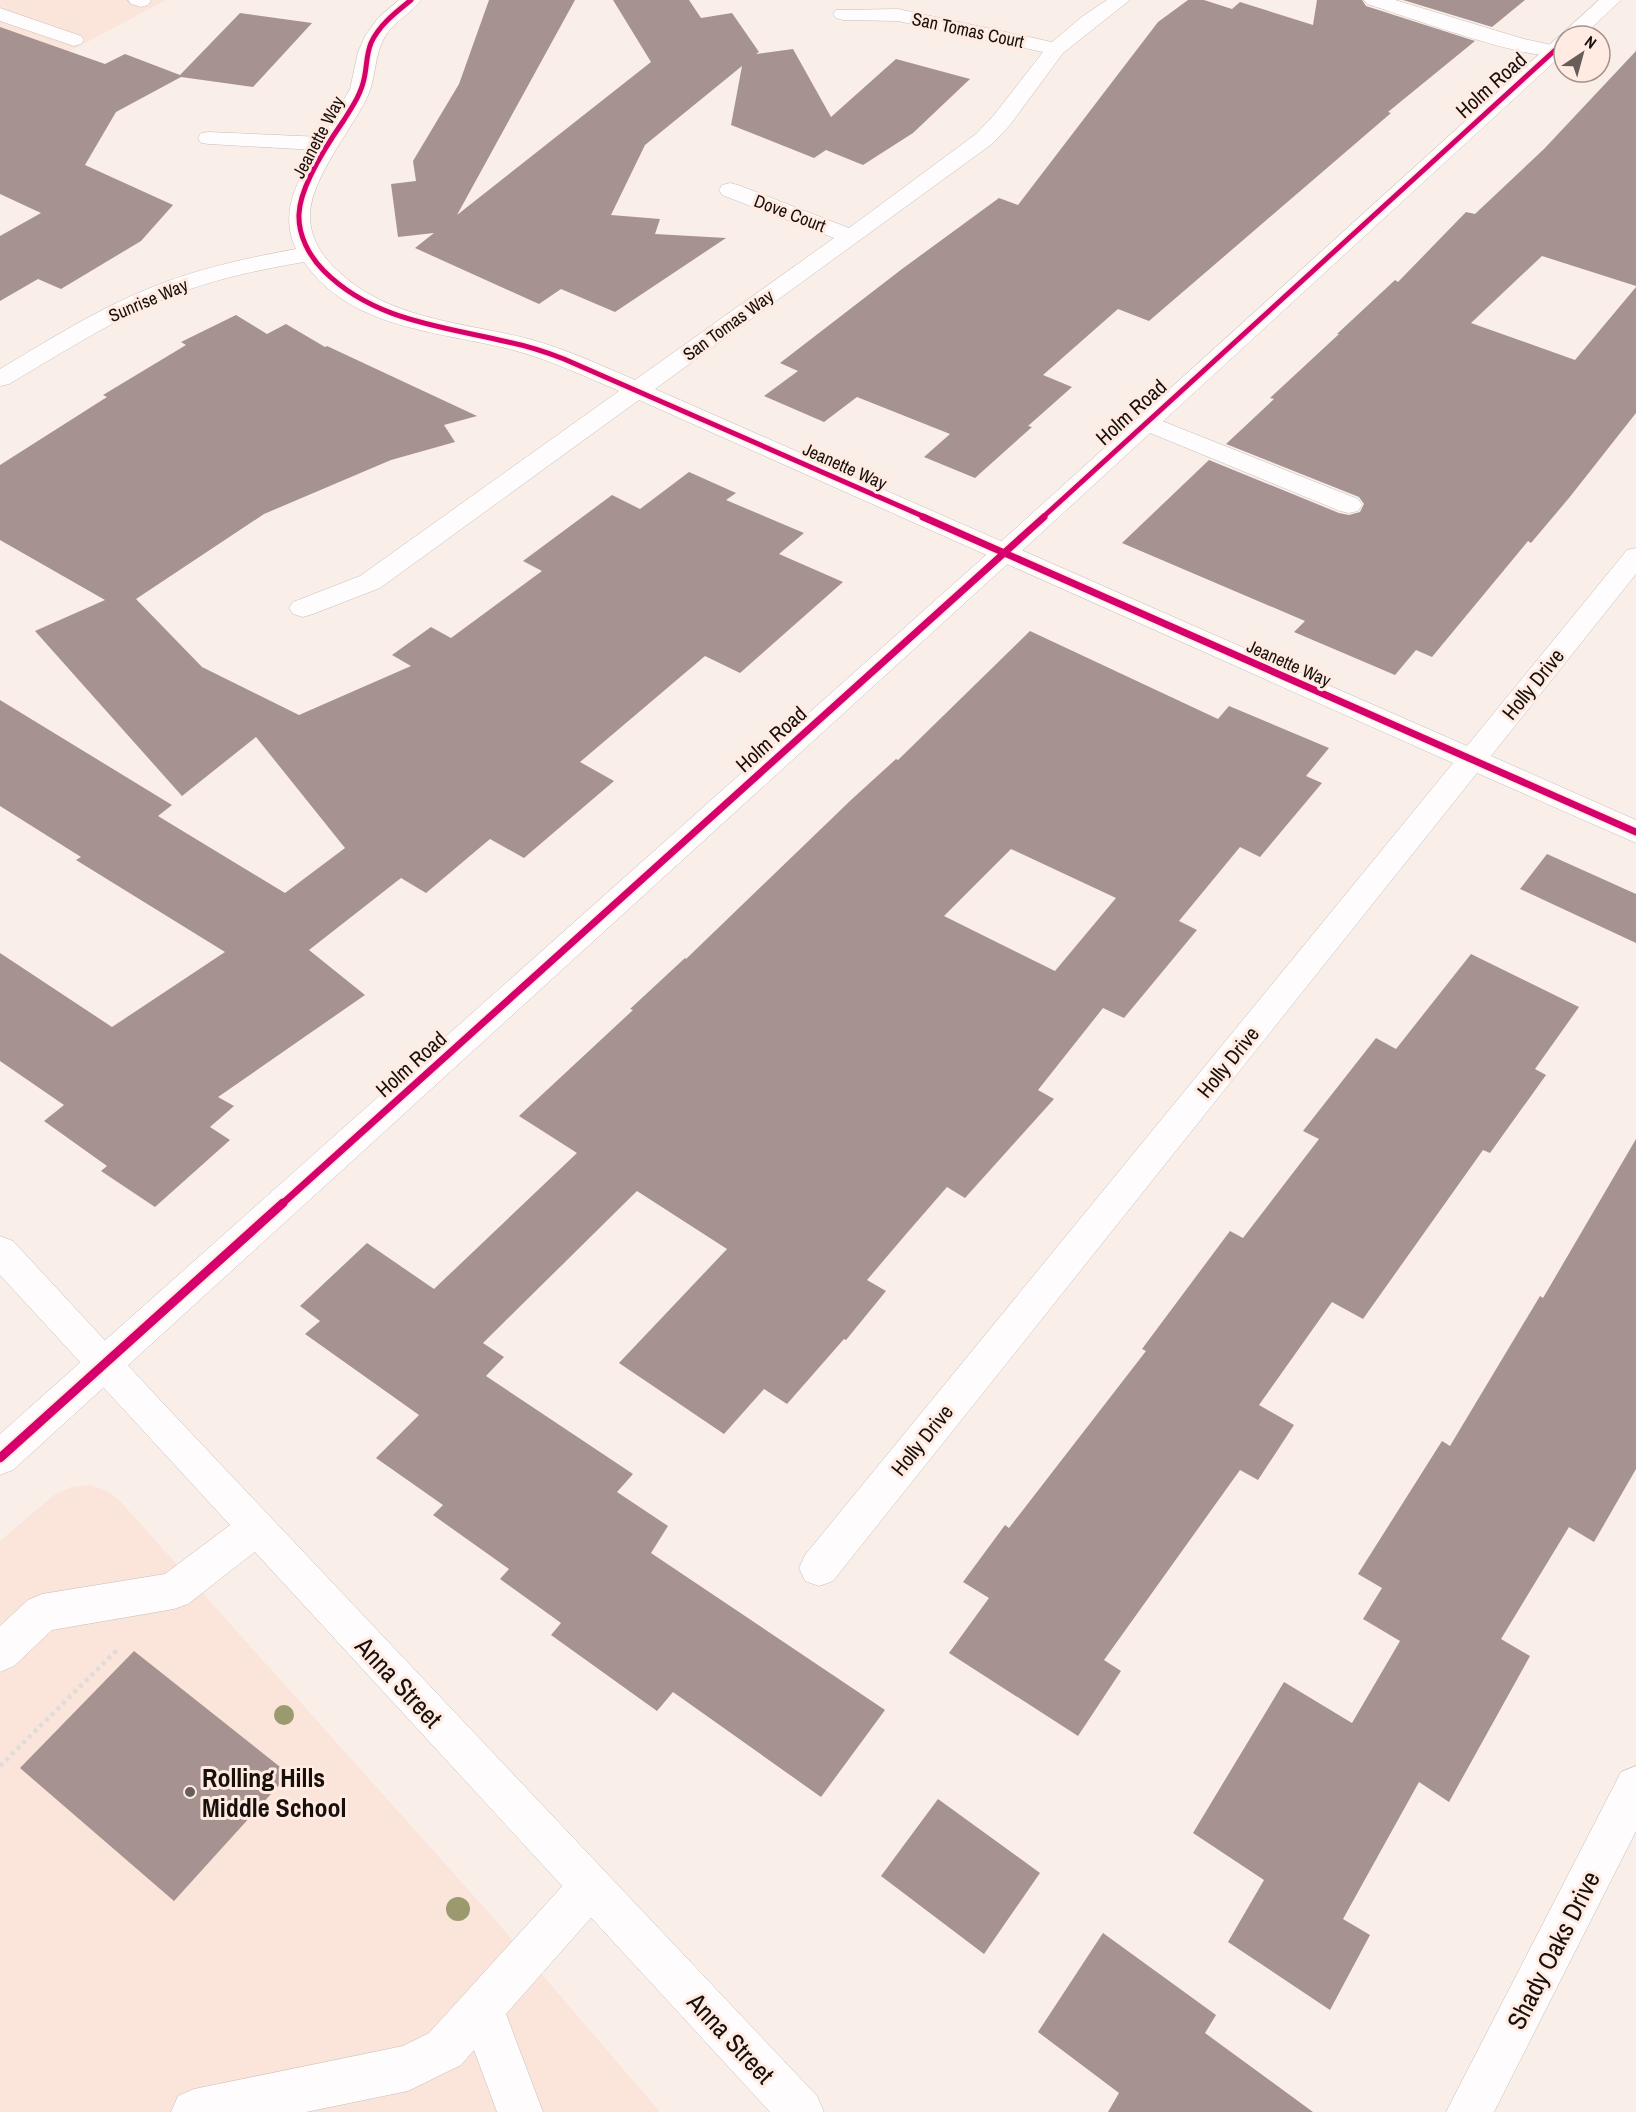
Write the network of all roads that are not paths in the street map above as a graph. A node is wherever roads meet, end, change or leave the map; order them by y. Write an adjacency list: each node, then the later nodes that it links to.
1 (411, 0): 13 (street, Jeanette Way)
2 (1120, 0): 10 (street, San Tomas Way)
3 (1374, 0): 9 (street)
4 (1611, 0): 7 (street, Holm Road)
5 (0, 14): 8 (street)
6 (843, 14): 10 (street, San Tomas Court)
7 (1584, 24)
8 (74, 40)
9 (1552, 44)
10 (1056, 49): 15 (street, San Tomas Way)
11 (1552, 53): 19 (street, Holm Road)
12 (208, 138): 13 (street)
13 (329, 144): 16 (street, Jeanette Way)
14 (730, 190): 15 (street, Dove Court)
15 (850, 236): 18 (street, San Tomas Way)
16 (309, 254): 17 (street, Sunrise Way); 18 (street, Jeanette Way)
17 (0, 379)
18 (639, 391): 21 (street, Jeanette Way); 23 (street, San Tomas Way)
19 (1147, 423): 20 (street); 21 (street, Holm Road)
20 (1349, 505)
21 (1004, 553): 24 (street, Jeanette Way); 27 (street, Holm Road)
22 (1636, 556): 24 (street, Holly Drive)
23 (303, 608)
24 (1471, 760): 25 (street, Jeanette Way); 30 (street, Holly Drive)
25 (1636, 832)
26 (0, 1251): 27 (street, Anna Street)
27 (106, 1364): 28 (street, Holm Road); 29 (street, Anna Street)
28 (0, 1458)
29 (256, 1528): 31 (street); 33 (street, Anna Street)
30 (819, 1568)
31 (0, 1653)
32 (1636, 1787): 38 (street, Shady Oaks Drive)
33 (590, 1887): 34 (street); 37 (street, Anna Street)
34 (482, 2009): 35 (street); 36 (street)
35 (194, 2112)
36 (520, 2112)
37 (801, 2112)
38 (1469, 2112)

